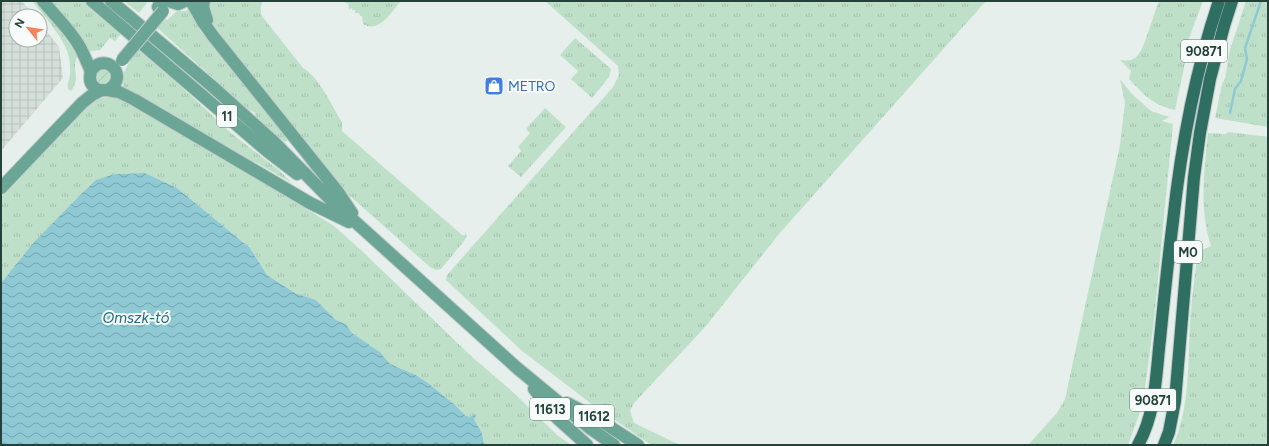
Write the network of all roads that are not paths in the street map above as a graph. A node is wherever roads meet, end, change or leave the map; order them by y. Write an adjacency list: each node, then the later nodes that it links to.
1 (43, 1): 14 (main road)
2 (92, 1): 18 (main road, 11)
3 (111, 1): 18 (main road, 11)
4 (185, 1): 9 (main road)
5 (191, 1): 10 (main road)
6 (204, 1): 10 (main road)
7 (1219, 1): 25 (highway, 90871)
8 (1232, 1): 26 (highway, M0)
9 (165, 5): 11 (main road, bridge)
10 (213, 36): 19 (main road)
11 (119, 58): 12 (main road); 13 (main road)
12 (106, 63): 13 (main road); 14 (main road)
13 (116, 73): 15 (main road)
14 (90, 74): 15 (main road); 16 (main road)
15 (104, 90): 16 (main road); 19 (main road)
16 (56, 129): 17 (main road)
17 (1, 188)
18 (331, 200): 19 (main road, 11)
19 (363, 229): 20 (main road, 11)
20 (517, 368): 21 (main road, 11); 22 (main road, 11613)
21 (546, 393): 23 (main road, 11); 24 (main road, 11612)
22 (587, 445)
23 (614, 445)
24 (638, 445)
25 (1138, 445)
26 (1164, 445)

